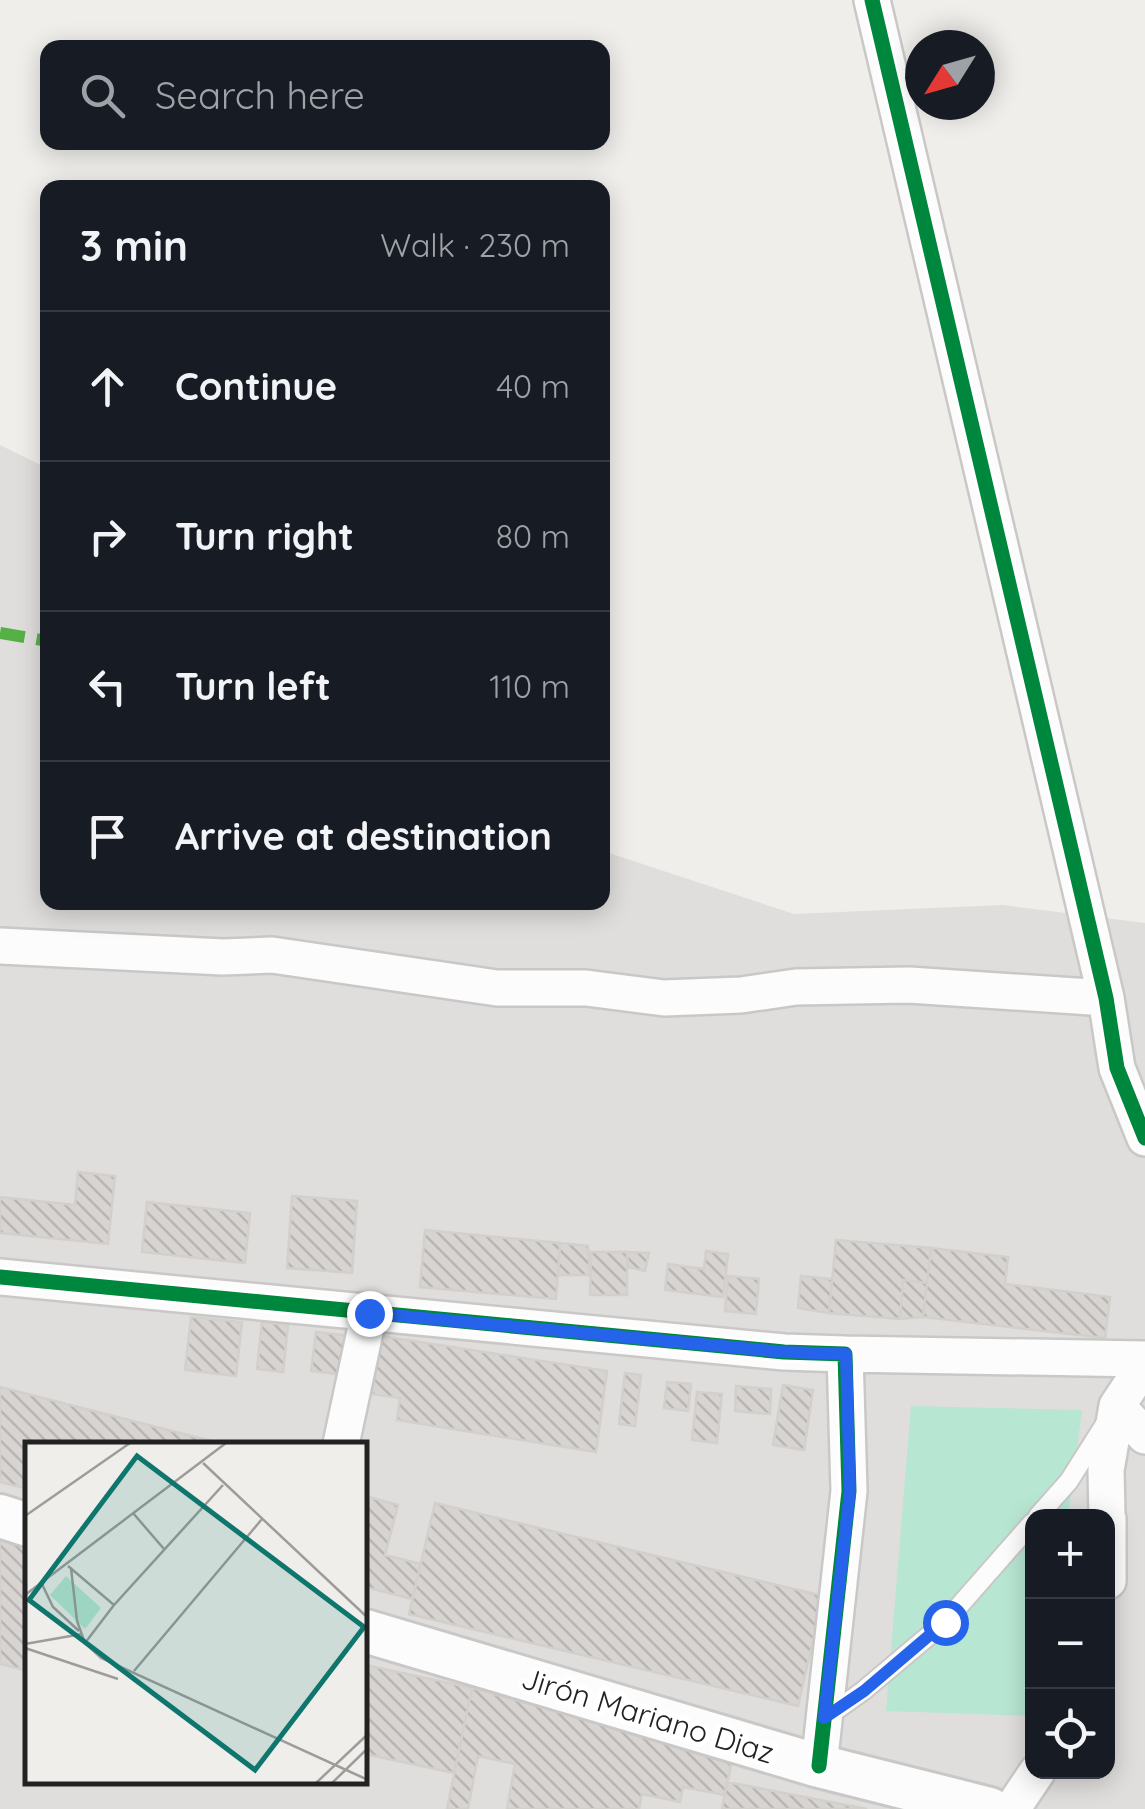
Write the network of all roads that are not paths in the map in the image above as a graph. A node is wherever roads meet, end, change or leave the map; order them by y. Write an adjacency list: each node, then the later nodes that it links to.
1 (872, 0): 3 (street)
2 (0, 946): 3 (street)
3 (1106, 998): 4 (street)
4 (1145, 1138)
5 (0, 1278): 6 (street)
6 (369, 1313): 7 (street); 11 (street)
7 (846, 1354): 8 (street); 18 (street)
8 (1145, 1362): 9 (street)
9 (1117, 1406): 10 (street); 12 (lane); 13 (street)
10 (1145, 1436)
11 (341, 1442)
12 (1044, 1509)
13 (1108, 1509)
14 (0, 1516): 15 (street)
15 (25, 1524)
16 (1025, 1531): 18 (lane)
17 (368, 1632): 19 (street, Jirón Mariano Diaz)
18 (824, 1718): 19 (street)
19 (819, 1766): 21 (street, Jirón Mariano Diaz)
20 (1032, 1779): 22 (street)
21 (990, 1809)
22 (1012, 1809)

